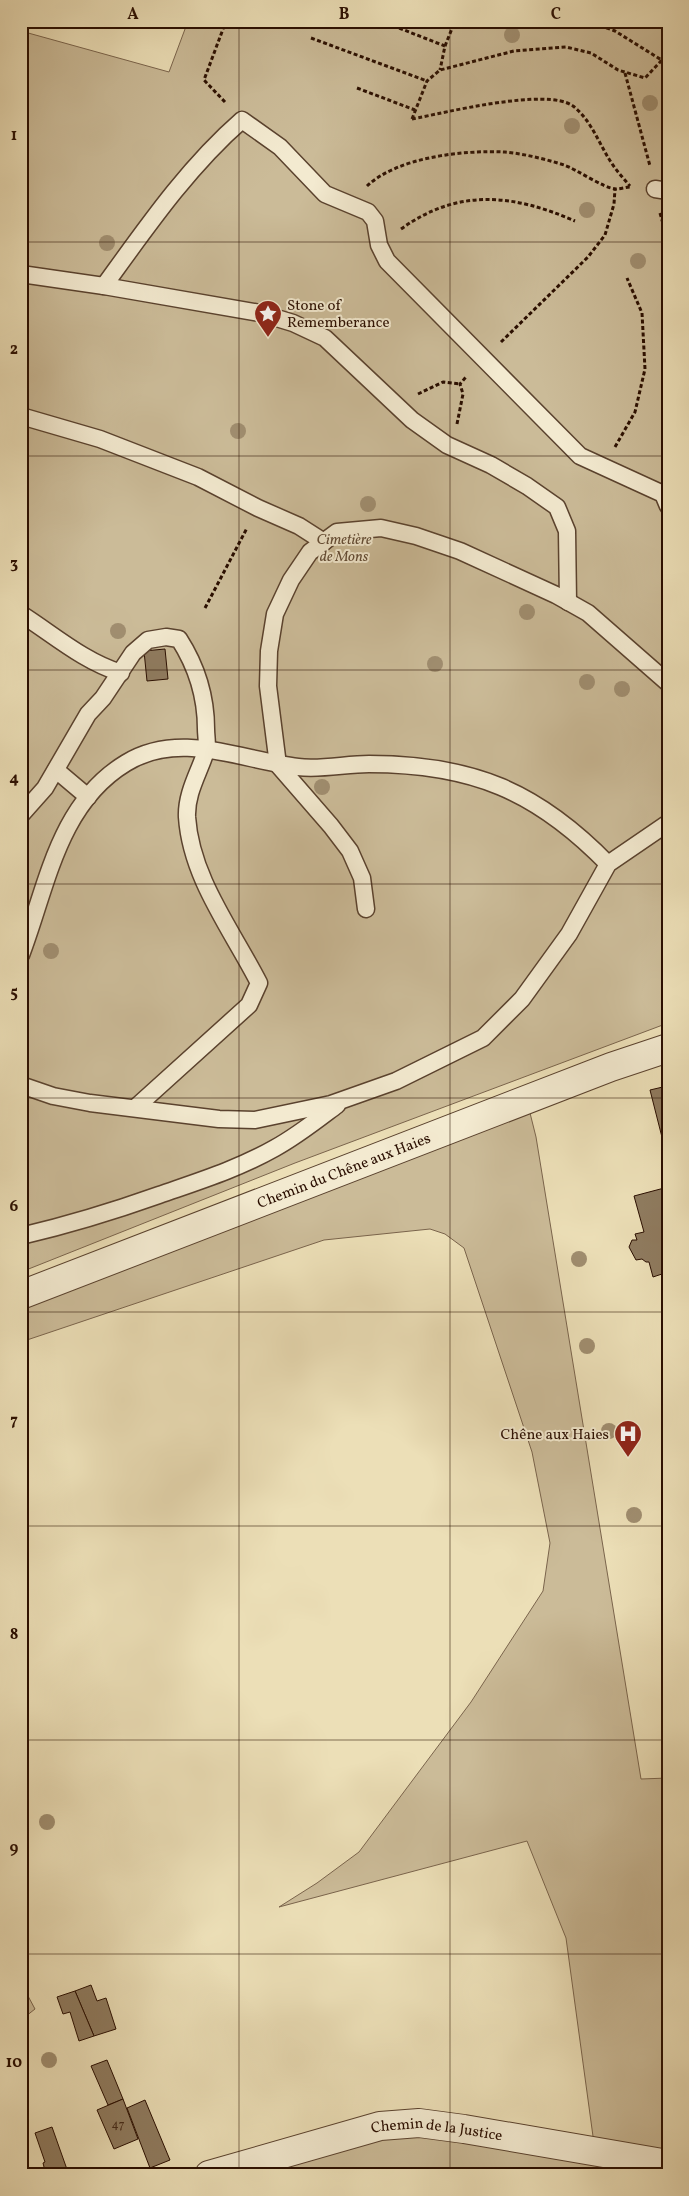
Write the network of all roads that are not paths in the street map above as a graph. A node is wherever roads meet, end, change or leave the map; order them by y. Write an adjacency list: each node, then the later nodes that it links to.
1 (21, 274): 2 (lane)
2 (104, 286): 4 (lane); 6 (lane)
3 (21, 416): 5 (lane)
4 (668, 506)
5 (324, 542): 6 (lane); 11 (lane)
6 (568, 602): 9 (lane)
7 (21, 614): 8 (lane)
8 (121, 672): 10 (lane); 12 (lane)
9 (668, 683)
10 (206, 749): 11 (lane); 13 (lane); 22 (lane)
11 (278, 765): 16 (lane); 17 (lane)
12 (56, 770): 13 (lane); 14 (lane)
13 (88, 797): 18 (lane)
14 (21, 814)
15 (668, 824): 16 (lane)
16 (608, 864): 21 (lane)
17 (366, 909)
18 (21, 955)
19 (668, 1048): 24 (street, Chemin du Chêne aux Haies)
20 (21, 1085): 22 (lane)
21 (344, 1100): 22 (lane); 23 (lane)
22 (135, 1108)
23 (21, 1236)
24 (21, 1295)
25 (668, 2164): 26 (street, Chemin de la Justice)
26 (209, 2175)

